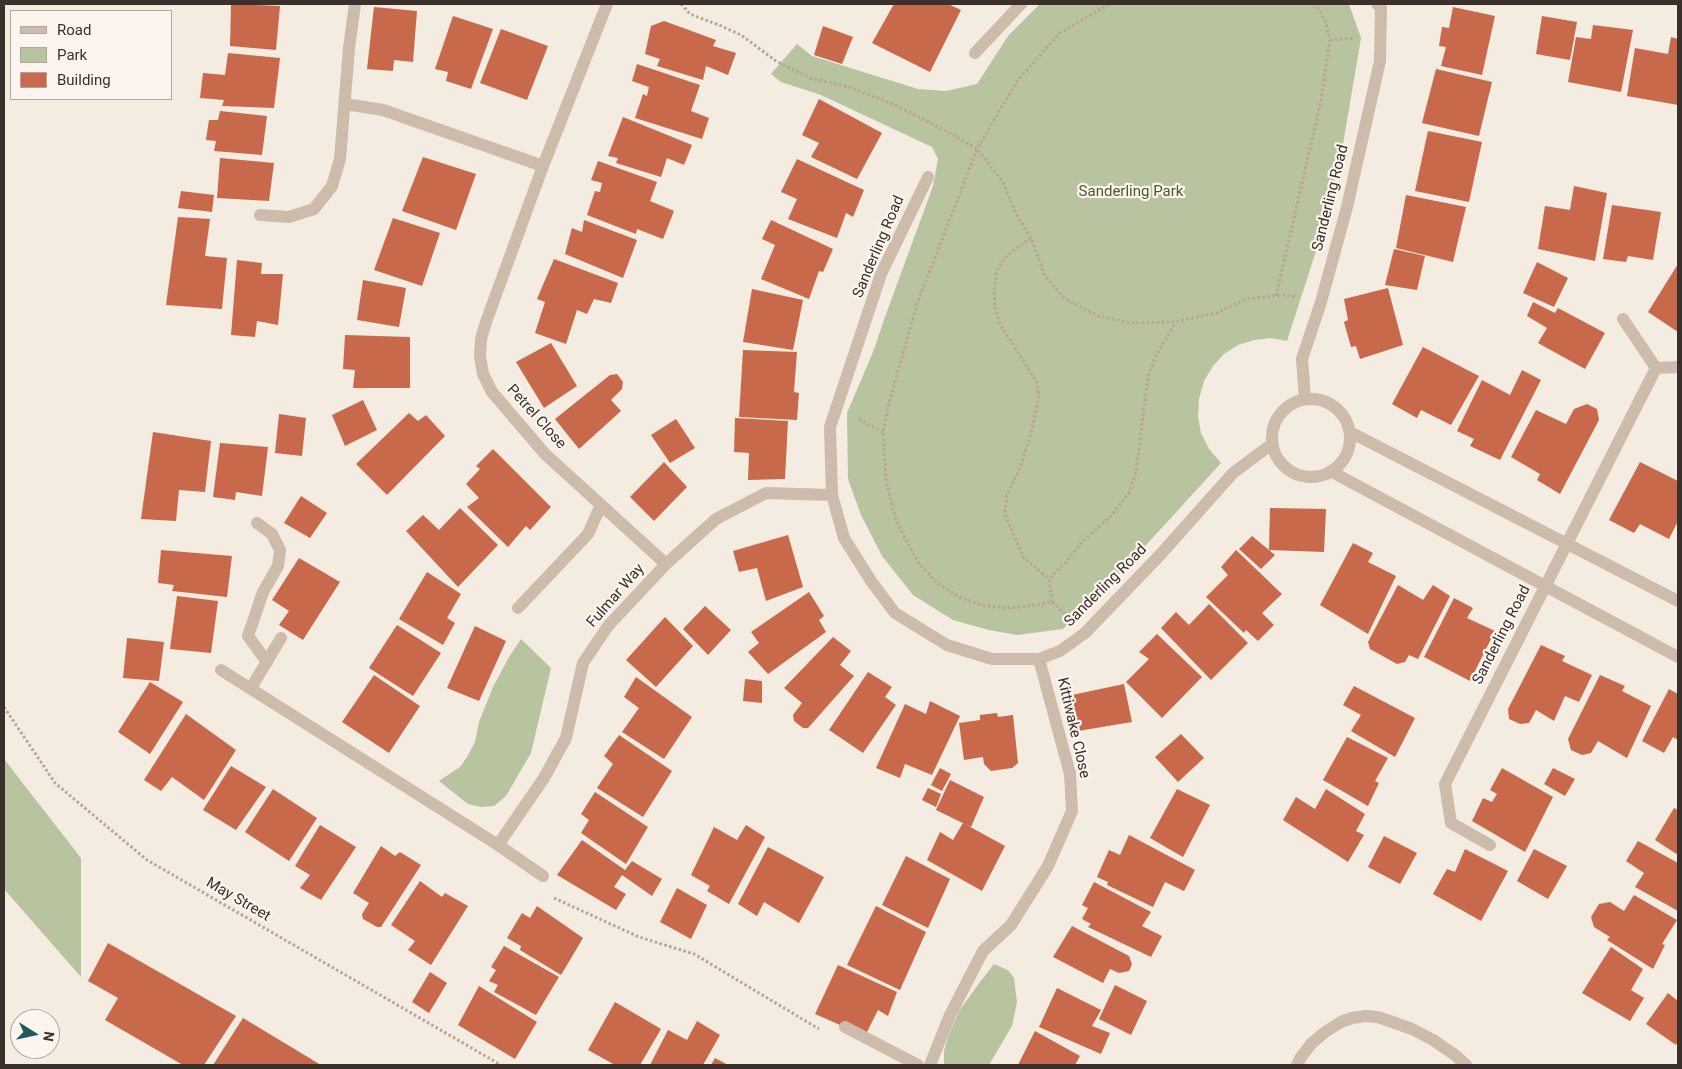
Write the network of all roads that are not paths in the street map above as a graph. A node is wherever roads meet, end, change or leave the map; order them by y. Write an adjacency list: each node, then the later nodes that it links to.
1 (355, 4): 6 (street)
2 (607, 4): 7 (street, Petrel Close)
3 (1021, 4): 5 (street)
4 (1383, 5): 13 (street, Sanderling Road)
5 (975, 53)
6 (345, 104): 7 (street); 9 (street)
7 (543, 166): 18 (street, Petrel Close)
8 (928, 177): 17 (street, Sanderling Road)
9 (260, 215)
10 (1623, 319): 12 (street)
11 (1678, 367): 12 (street)
12 (1656, 368): 20 (street, Sanderling Road)
13 (1305, 399): 14 (street); 15 (street)
14 (1350, 432): 16 (street); 20 (street)
15 (1272, 444): 16 (street); 27 (street, Sanderling Road)
16 (1332, 472): 22 (street, Sanderling Road)
17 (832, 495): 21 (street, Fulmar Way); 27 (street, Sanderling Road)
18 (601, 505): 21 (street, Petrel Close); 24 (street)
19 (257, 523): 28 (street)
20 (1567, 544): 22 (street, Sanderling Road); 23 (street)
21 (666, 564): 32 (street, Fulmar Way)
22 (1545, 586): 26 (street, Sanderling Road); 31 (street, Sanderling Road)
23 (1678, 601)
24 (518, 608)
25 (281, 638): 28 (street)
26 (1678, 657)
27 (1039, 659): 36 (street, Kittiwake Close)
28 (267, 662): 30 (street)
29 (221, 670): 30 (street)
30 (251, 688): 32 (street)
31 (1490, 844)
32 (498, 845): 33 (street)
33 (543, 876)
34 (844, 1027): 35 (street)
35 (918, 1065)
36 (930, 1065)
37 (1297, 1065): 38 (street)
38 (1466, 1065)

